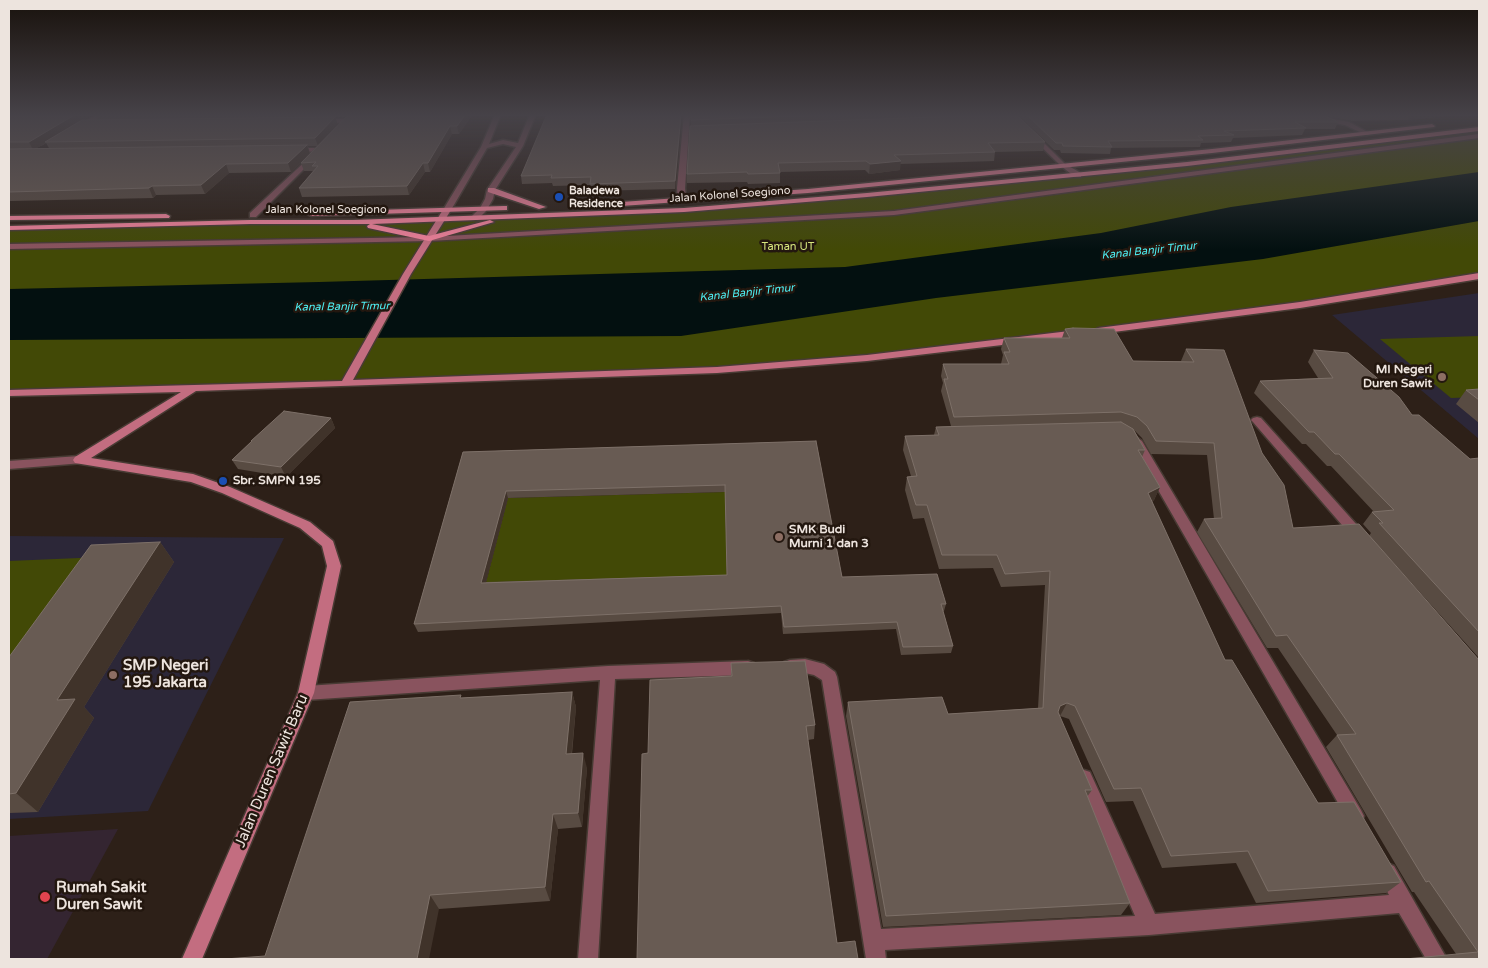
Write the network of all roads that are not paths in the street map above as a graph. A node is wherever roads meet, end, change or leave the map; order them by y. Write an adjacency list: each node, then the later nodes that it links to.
1 (311, 159): 16 (street)
2 (477, 159): 15 (street)
3 (511, 159): 11 (street)
4 (683, 159): 12 (street)
5 (1058, 159): 9 (street)
6 (1130, 159): 9 (main road, Jalan Kolonel Soegiono)
7 (1230, 159): 10 (main road, Jalan Kolonel Soegiono)
8 (1310, 159): 23 (street)
9 (1064, 165): 10 (street); 12 (main road, Jalan Kolonel Soegiono)
10 (1078, 175): 17 (main road, Jalan Kolonel Soegiono)
11 (491, 190): 13 (main road); 14 (street)
12 (682, 200): 13 (main road, Jalan Kolonel Soegiono)
13 (542, 207): 14 (main road, Jalan Kolonel Soegiono)
14 (484, 209): 15 (main road, Jalan Kolonel Soegiono); 19 (street)
15 (447, 210): 16 (main road, Jalan Kolonel Soegiono); 20 (street)
16 (253, 214): 18 (main road, Jalan Kolonel Soegiono)
17 (512, 216): 19 (main road, Jalan Kolonel Soegiono); 23 (main road)
18 (9, 218)
19 (474, 218): 20 (main road, Jalan Kolonel Soegiono)
20 (441, 220): 21 (main road, Jalan Kolonel Soegiono); 23 (street)
21 (353, 222): 22 (main road, Jalan Kolonel Soegiono); 23 (main road)
22 (9, 228)
23 (428, 241): 24 (street); 26 (street)
24 (9, 247)
25 (1479, 276): 26 (street)
26 (348, 380): 27 (street)
27 (194, 388): 28 (street); 31 (street)
28 (9, 393)
29 (1257, 420): 33 (street)
30 (1127, 433): 37 (street)
31 (79, 460): 32 (street); 35 (street, Jalan Duren Sawit Baru)
32 (9, 465)
33 (1368, 546)
34 (608, 673): 35 (street); 41 (street); 43 (street)
35 (306, 693): 42 (street, Jalan Duren Sawit Baru)
36 (1077, 761): 40 (street)
37 (1361, 827)
38 (1380, 861): 39 (street)
39 (1405, 903): 40 (street); 44 (street)
40 (1149, 925): 41 (street)
41 (875, 950)
42 (192, 959)
43 (588, 959)
44 (1438, 959)

